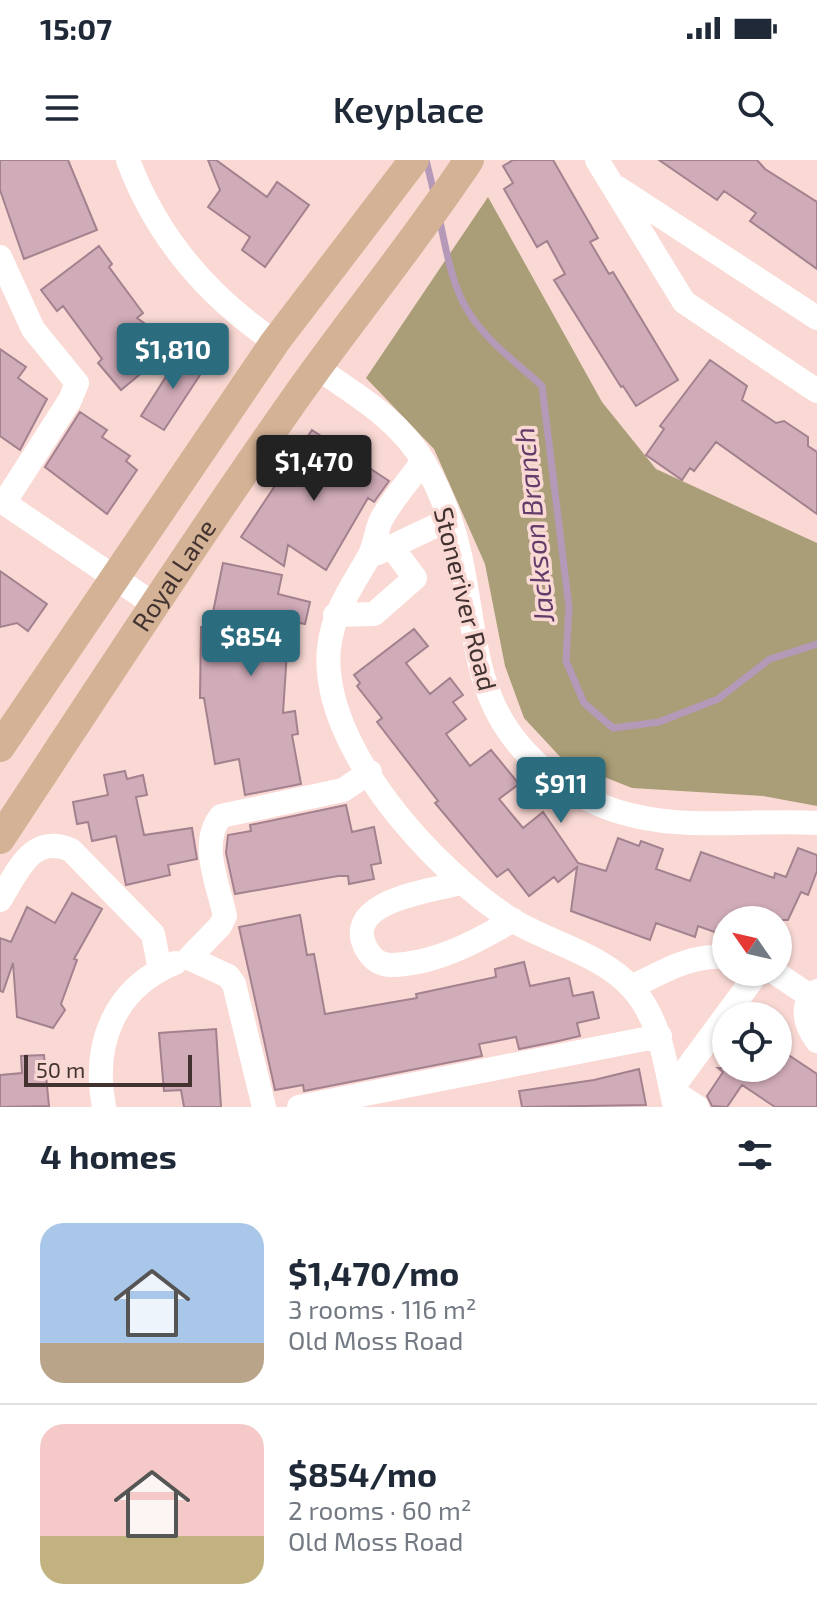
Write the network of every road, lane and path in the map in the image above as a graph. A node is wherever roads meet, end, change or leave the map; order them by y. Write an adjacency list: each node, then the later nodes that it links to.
1 (128, 160): 8 (street)
2 (414, 160): 8 (main road, Royal Lane)
3 (469, 160): 9 (main road, Royal Lane)
4 (597, 160): 5 (street)
5 (613, 185): 7 (street); 10 (street)
6 (0, 257): 12 (street)
7 (817, 318)
8 (275, 342): 9 (main road); 16 (main road, Royal Lane)
9 (317, 368): 11 (street, Stoneriver Road); 17 (main road, Royal Lane)
10 (817, 391)
11 (423, 461): 13 (street, Stoneriver Road); 15 (street)
12 (2, 501): 16 (street)
13 (450, 519): 14 (street); 21 (street, Stoneriver Road)
14 (391, 546): 15 (street); 18 (street)
15 (369, 558): 18 (street)
16 (114, 577): 17 (street); 19 (main road, Royal Lane)
17 (155, 605): 22 (main road, Royal Lane)
18 (335, 615): 20 (street)
19 (0, 747)
20 (370, 772): 23 (street); 27 (street)
21 (817, 823)
22 (0, 839)
23 (461, 883): 25 (street); 25 (street)
24 (0, 900): 28 (street)
25 (513, 920): 31 (street)
26 (712, 956): 31 (street)
27 (189, 958): 28 (street); 37 (street)
28 (160, 970): 36 (street)
29 (792, 982): 32 (street)
30 (749, 986): 35 (street)
31 (632, 987): 33 (street)
32 (814, 994): 34 (street)
33 (660, 1036): 35 (street); 38 (street)
34 (817, 1041)
35 (673, 1099): 39 (street)
36 (104, 1107)
37 (264, 1107)
38 (299, 1107)
39 (697, 1107)

